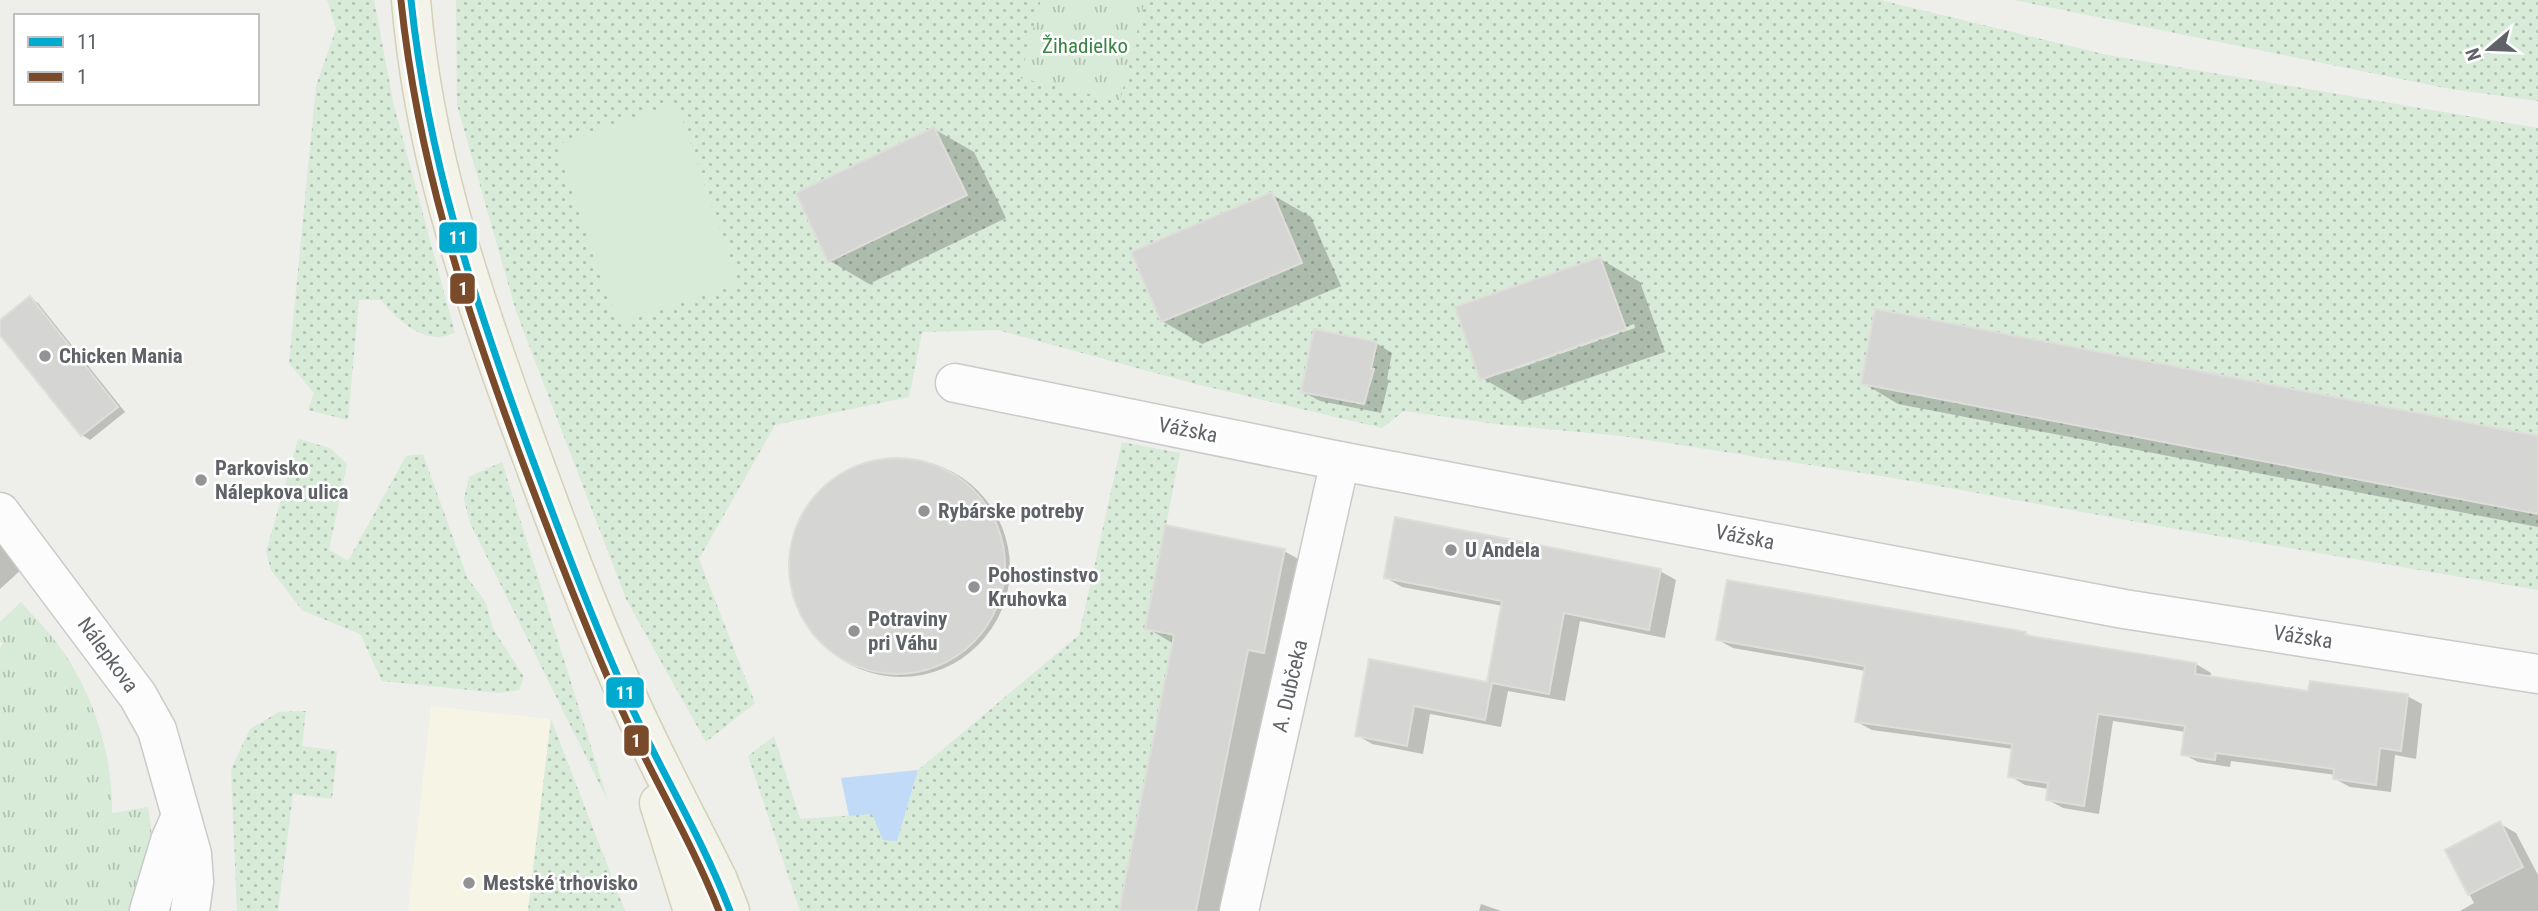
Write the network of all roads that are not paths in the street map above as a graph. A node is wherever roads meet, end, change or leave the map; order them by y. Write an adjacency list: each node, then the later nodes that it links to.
1 (411, 0): 6 (main road)
2 (955, 383): 3 (street, Vážska)
3 (1340, 461): 5 (street, Vážska); 12 (street, A. Dubčeka)
4 (0, 512): 7 (street, Nálepkova)
5 (2538, 674)
6 (620, 681): 10 (main road); 11 (main road)
7 (181, 816): 8 (street); 9 (street, Nálepkova)
8 (149, 911)
9 (190, 911)
10 (693, 911)
11 (730, 911)
12 (1239, 911)

